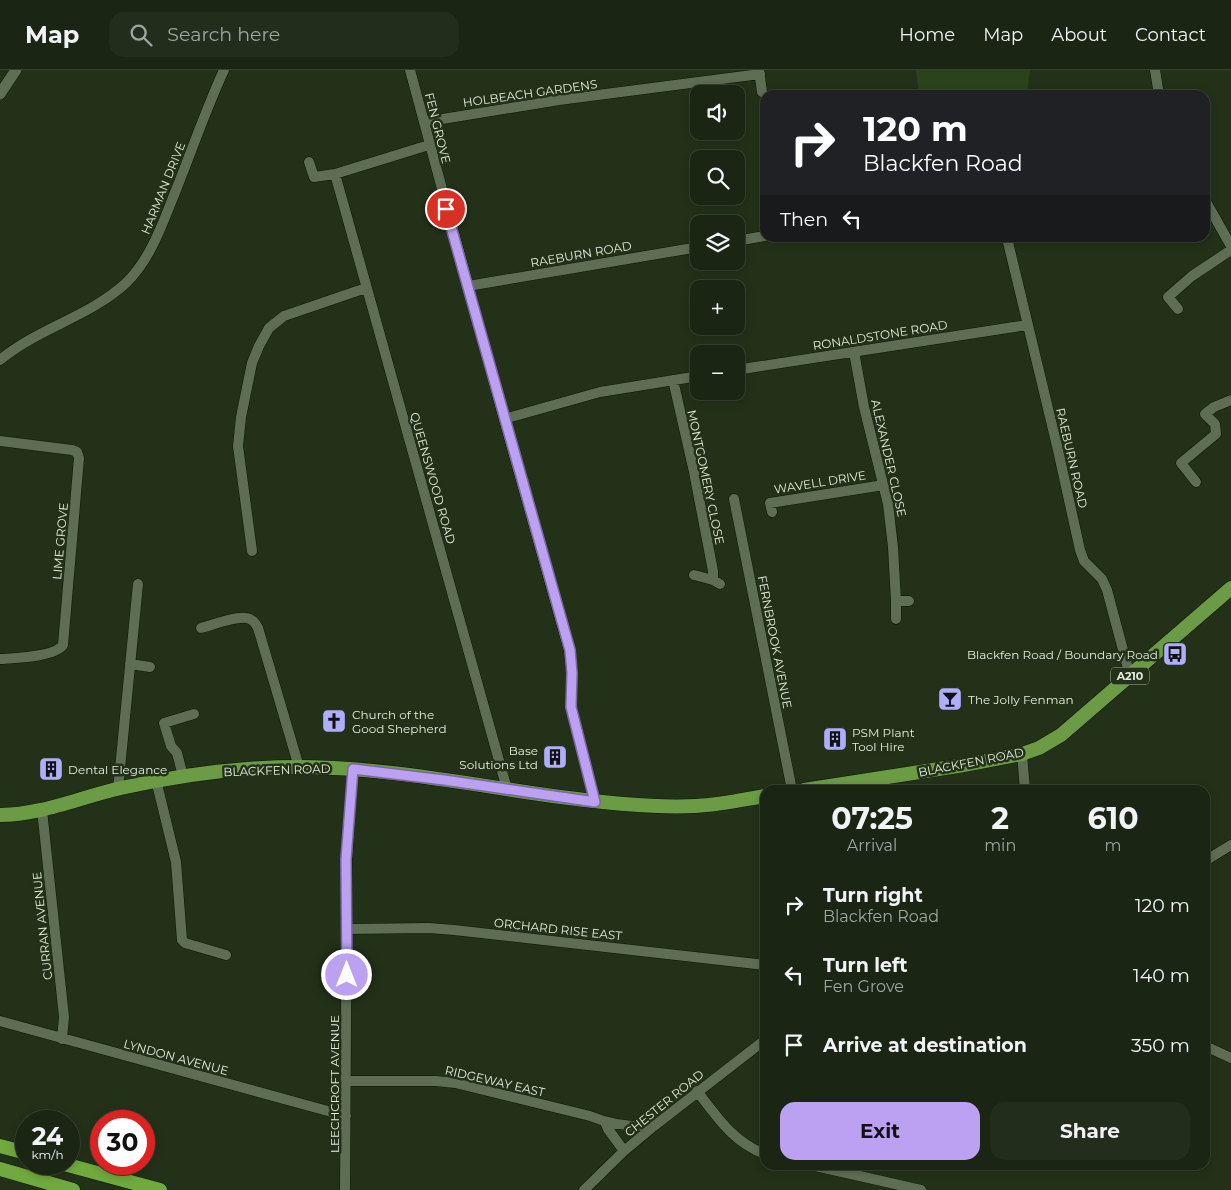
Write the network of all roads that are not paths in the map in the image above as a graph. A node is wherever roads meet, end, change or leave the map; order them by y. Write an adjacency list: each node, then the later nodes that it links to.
1 (16, 70): 8 (street)
2 (224, 70): 25 (street, HARMAN DRIVE)
3 (410, 70): 9 (street, FEN GROVE)
4 (1155, 70): 7 (street)
5 (759, 72): 6 (street, HOLBEACH GARDENS); 9 (street, HOLBEACH GARDENS)
6 (762, 90)
7 (1158, 90)
8 (0, 94)
9 (424, 122): 10 (street, FEN GROVE)
10 (429, 145): 12 (street); 20 (street, FEN GROVE)
11 (309, 162): 12 (street)
12 (335, 174): 21 (street, QUEENSWOOD ROAD)
13 (1210, 209): 17 (street)
14 (760, 237): 15 (street)
15 (745, 239)
16 (1008, 242): 23 (street, RAEBURN ROAD)
17 (1231, 246)
18 (690, 249): 20 (street, RAEBURN ROAD)
19 (1231, 250): 22 (street)
20 (468, 286): 30 (street, FEN GROVE)
21 (366, 288): 36 (street); 58 (street, QUEENSWOOD ROAD)
22 (1178, 309)
23 (1027, 325): 24 (street, RONALDSTONE ROAD); 47 (street, RAEBURN ROAD)
24 (854, 352): 26 (street, RONALDSTONE ROAD); 33 (street, ALEXANDER CLOSE)
25 (0, 360)
26 (745, 369)
27 (690, 377): 28 (street)
28 (673, 380): 30 (street); 37 (street, MONTGOMERY CLOSE)
29 (1231, 400): 32 (street)
30 (504, 419): 60 (street, FEN GROVE)
31 (0, 441): 44 (street, LIME GROVE)
32 (1196, 482)
33 (884, 485): 35 (street, WAVELL DRIVE); 40 (street, ALEXANDER CLOSE)
34 (734, 499): 54 (street, FERNBROOK AVENUE)
35 (772, 512)
36 (252, 551)
37 (694, 575)
38 (138, 584): 45 (street)
39 (1231, 588): 47 (main road, BLACKFEN ROAD / A210)
40 (896, 601): 41 (street); 42 (street, ALEXANDER CLOSE)
41 (909, 601)
42 (896, 619)
43 (202, 628): 50 (street)
44 (0, 658)
45 (130, 664): 46 (street); 57 (street)
46 (150, 667)
47 (1130, 676): 49 (main road, BLACKFEN ROAD / A210)
48 (194, 714): 52 (street)
49 (1022, 754): 55 (main road, BLACKFEN ROAD / A210); 56 (street)
50 (299, 767): 51 (main road, BLACKFEN ROAD); 52 (main road, BLACKFEN ROAD)
51 (353, 769): 58 (main road, BLACKFEN ROAD); 65 (street, LEECHCROFT AVENUE)
52 (182, 776): 53 (main road, BLACKFEN ROAD)
53 (156, 780): 57 (main road, BLACKFEN ROAD); 66 (street)
54 (791, 785)
55 (836, 785)
56 (1025, 785)
57 (118, 789): 61 (main road, BLACKFEN ROAD)
58 (507, 789): 60 (main road, BLACKFEN ROAD)
59 (760, 797): 60 (main road, BLACKFEN ROAD)
60 (595, 802)
61 (42, 810): 62 (main road, BLACKFEN ROAD); 69 (street, CURRAN AVENUE)
62 (0, 815)
63 (1231, 845): 64 (street)
64 (1210, 859)
65 (347, 929): 67 (street, ORCHARD RISE EAST); 73 (street, LEECHCROFT AVENUE)
66 (226, 955)
67 (760, 963)
68 (0, 1021): 69 (street, LYNDON AVENUE)
69 (62, 1039): 75 (street, LYNDON AVENUE)
70 (760, 1044): 74 (street, CHESTER ROAD)
71 (1210, 1048): 72 (street)
72 (1231, 1058)
73 (346, 1081): 75 (street, LEECHCROFT AVENUE); 76 (street, RIDGEWAY EAST)
74 (697, 1092): 77 (street, CHESTER ROAD); 81 (street)
75 (346, 1116): 87 (street, LEECHCROFT AVENUE)
76 (605, 1122): 77 (street, RIDGEWAY EAST); 80 (street)
77 (654, 1126): 80 (street, CHESTER ROAD)
78 (0, 1146): 79 (highway)
79 (15, 1150)
80 (624, 1151): 88 (street, CHESTER ROAD)
81 (760, 1152)
82 (80, 1168): 86 (highway)
83 (0, 1169): 85 (highway)
84 (833, 1170): 89 (street)
85 (74, 1190)
86 (160, 1190)
87 (346, 1190)
88 (584, 1190)
89 (921, 1190)

